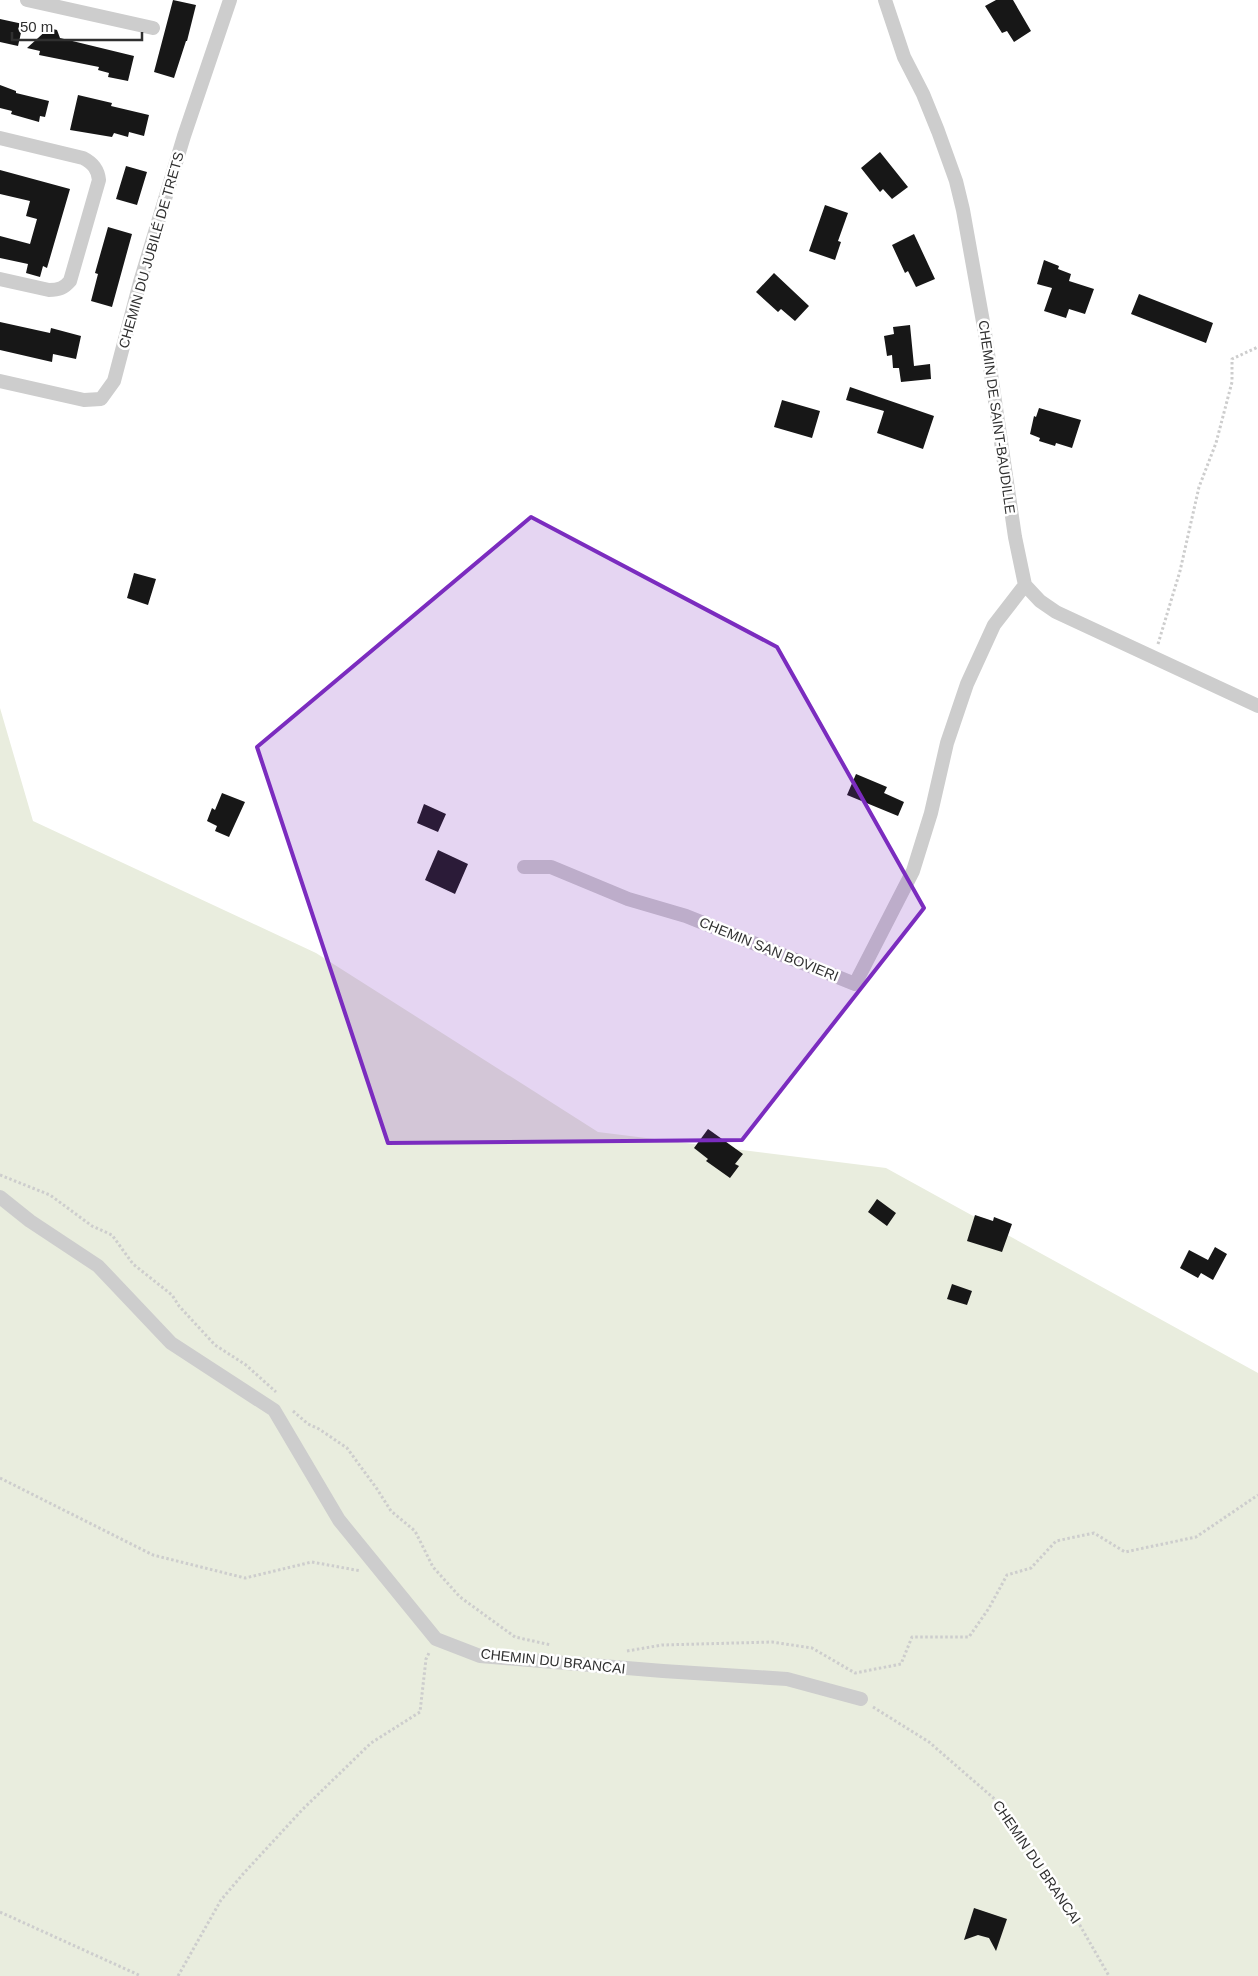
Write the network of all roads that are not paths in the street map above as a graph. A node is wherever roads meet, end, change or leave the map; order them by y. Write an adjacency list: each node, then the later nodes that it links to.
1 (27, 0): 4 (street)
2 (230, 0): 7 (street, CHEMIN DU JUBILÉ DE TRETS)
3 (886, 0): 8 (street, CHEMIN DE SAINT-BAUDILLE)
4 (153, 28)
5 (0, 138): 6 (street)
6 (0, 279)
7 (0, 381)
8 (1025, 586): 9 (street); 10 (street, CHEMIN SAN BOVIERI)
9 (1258, 706)
10 (524, 867)
11 (0, 1197): 12 (street, CHEMIN DU BRANCAI)
12 (861, 1700)

